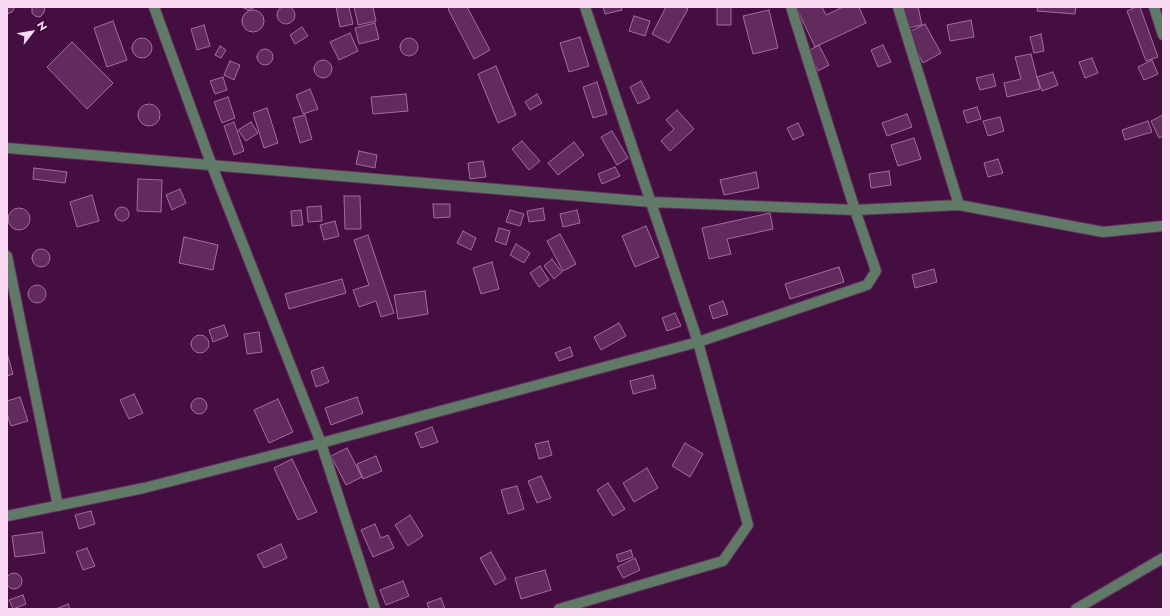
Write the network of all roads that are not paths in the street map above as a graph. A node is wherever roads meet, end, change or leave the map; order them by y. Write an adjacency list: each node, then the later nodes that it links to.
1 (154, 7): 8 (street)
2 (585, 7): 9 (street)
3 (792, 7): 11 (street)
4 (898, 7): 10 (street)
5 (1154, 7): 6 (street)
6 (1163, 35)
7 (7, 148): 8 (street)
8 (212, 166): 9 (street); 15 (street)
9 (651, 202): 11 (street); 14 (street)
10 (959, 205): 11 (street); 12 (street)
11 (855, 210): 14 (street)
12 (1163, 226)
13 (7, 256): 16 (street)
14 (698, 342): 15 (street); 20 (street)
15 (321, 443): 16 (street); 19 (street)
16 (58, 506): 17 (street)
17 (7, 516)
18 (1163, 558): 21 (street)
19 (375, 609)
20 (559, 609)
21 (1076, 609)

